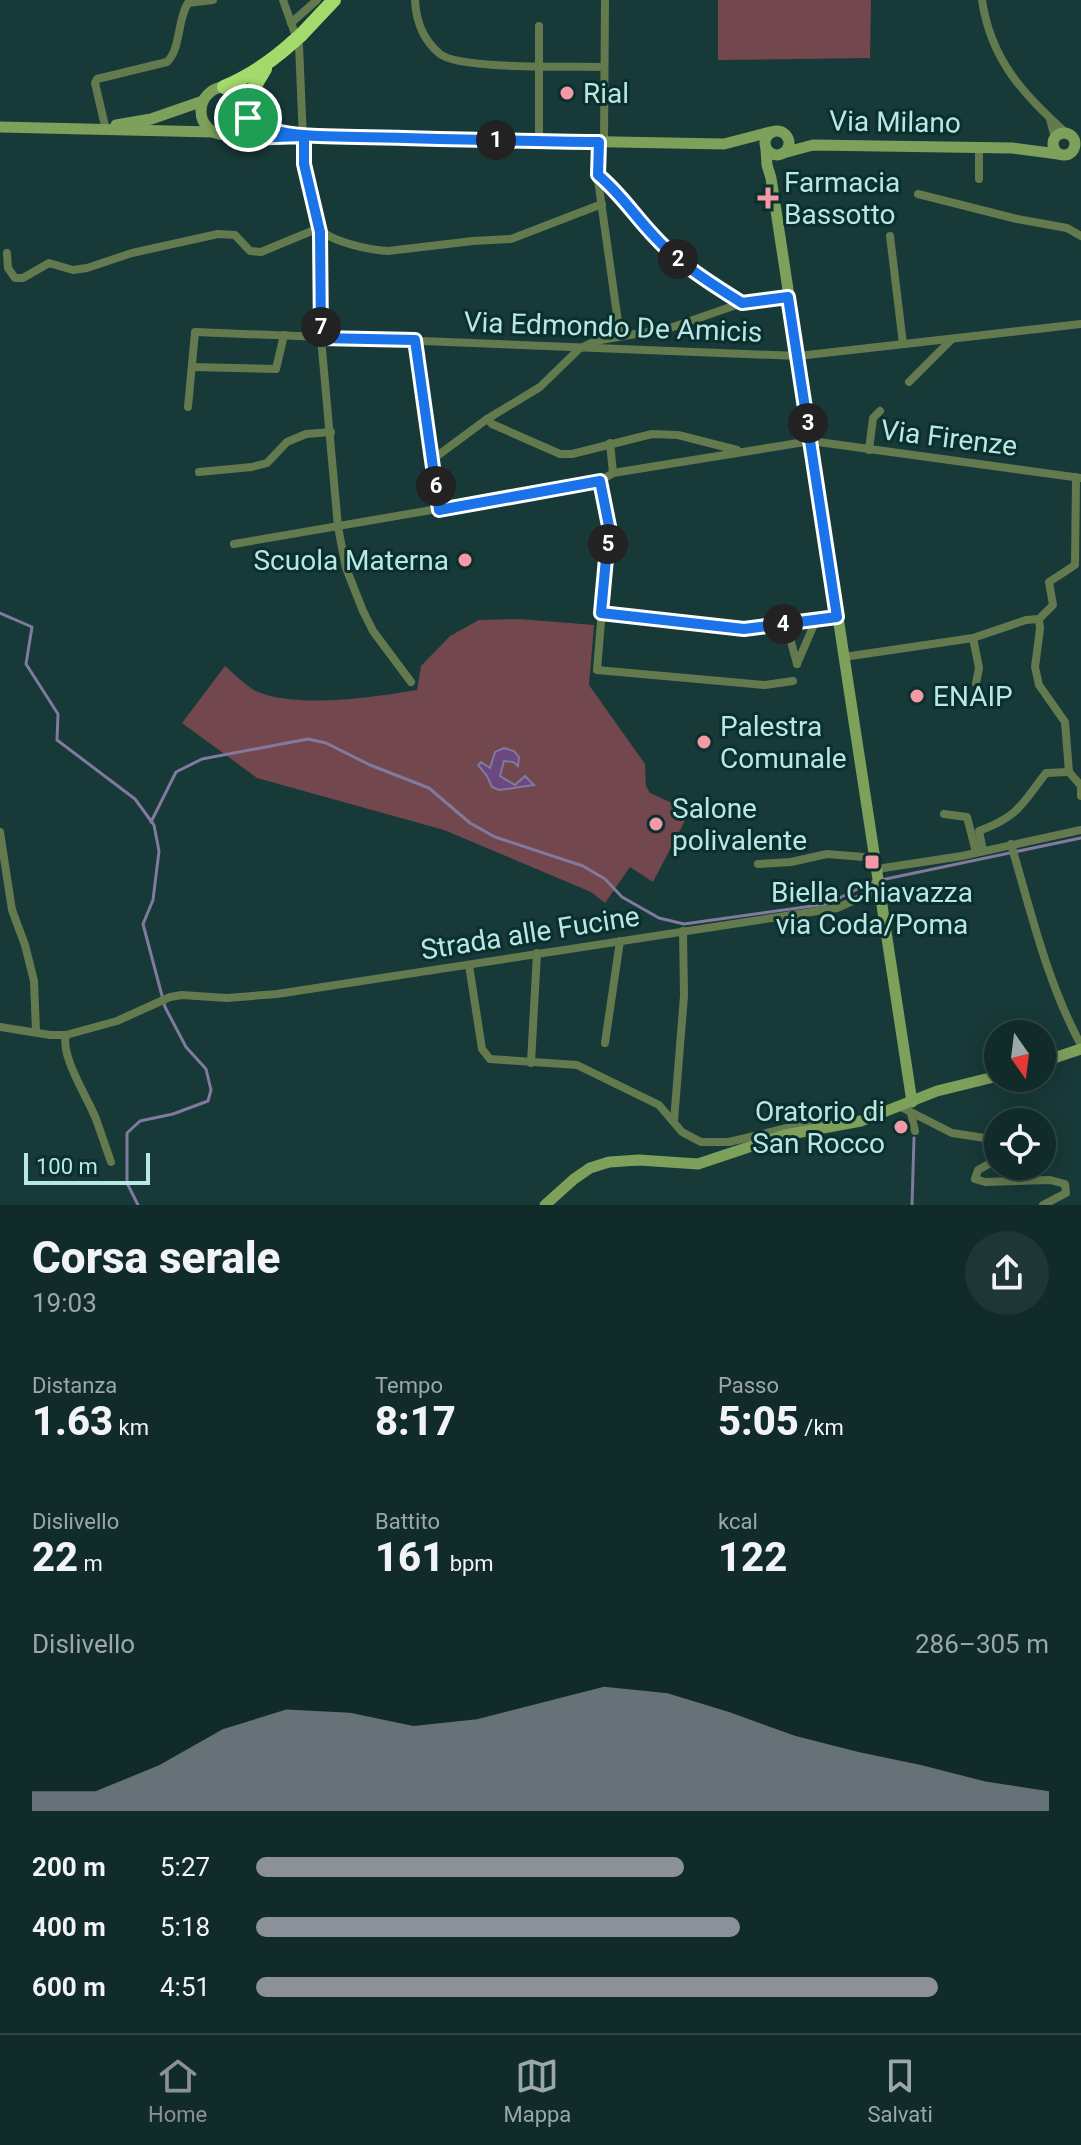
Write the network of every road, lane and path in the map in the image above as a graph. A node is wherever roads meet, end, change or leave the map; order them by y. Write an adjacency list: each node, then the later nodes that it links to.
1 (213, 0): 16 (street)
2 (283, 0): 9 (street)
3 (317, 0): 9 (street)
4 (334, 0): 9 (highway)
5 (415, 0): 11 (street)
6 (605, 0): 12 (street)
7 (982, 0): 27 (street)
8 (539, 26): 11 (street)
9 (295, 33): 10 (highway); 22 (street)
10 (273, 60): 13 (highway); 15 (highway)
11 (539, 66): 12 (street); 24 (street)
12 (604, 67): 25 (street)
13 (224, 87): 14 (street); 15 (street)
14 (203, 101): 16 (street); 19 (street)
15 (248, 111): 21 (street); 22 (street)
16 (105, 126): 18 (street)
17 (0, 127): 18 (street)
18 (87, 129): 19 (street)
19 (213, 132): 21 (street)
20 (770, 132): 23 (street, Via Milano); 26 (street); 29 (street)
21 (232, 134): 22 (street)
22 (301, 136): 24 (street); 37 (street)
23 (788, 137): 28 (street, Via Milano); 31 (street, Via Milano)
24 (539, 141): 25 (street)
25 (601, 142): 26 (street); 32 (street)
26 (724, 144): 29 (street)
27 (1068, 144): 30 (street, Via Milano)
28 (809, 145): 30 (street, Via Milano); 31 (street, Via Milano)
29 (766, 147): 31 (street); 33 (street)
30 (979, 147): 34 (street, Via Milano)
31 (782, 154): 33 (street)
32 (598, 175): 36 (street); 42 (street)
33 (771, 178): 41 (street)
34 (979, 179)
35 (918, 194): 39 (street)
36 (602, 204): 37 (street); 45 (street)
37 (319, 228): 40 (street); 46 (street)
38 (890, 236): 49 (street)
39 (1081, 236)
40 (7, 253)
41 (788, 297): 42 (street); 51 (street)
42 (742, 303): 45 (street)
43 (1081, 324): 47 (street, Via Edmondo De Amicis)
44 (284, 335): 46 (street, Via Edmondo De Amicis); 52 (street); 52 (street, Via Edmondo De Amicis)
45 (620, 336): 50 (street)
46 (321, 338): 48 (street, Via Edmondo De Amicis); 57 (street)
47 (952, 339): 49 (street, Via Edmondo De Amicis); 53 (street)
48 (415, 340): 50 (street, Via Edmondo De Amicis); 62 (street)
49 (903, 344): 51 (street, Via Edmondo De Amicis)
50 (579, 349): 51 (street, Via Edmondo De Amicis); 56 (street)
51 (798, 356): 58 (street)
52 (192, 367): 54 (street)
53 (909, 382)
54 (188, 407)
55 (880, 411): 60 (street)
56 (487, 419): 59 (street); 62 (street)
57 (331, 432): 63 (street); 68 (street)
58 (811, 441): 60 (street, Via Firenze); 61 (street, Via Firenze); 71 (street)
59 (610, 443): 61 (street); 64 (street)
60 (869, 450): 65 (street, Via Firenze)
61 (744, 452): 64 (street, Via Firenze)
62 (433, 459): 67 (street)
63 (199, 472)
64 (613, 473): 66 (street)
65 (1079, 478): 72 (street)
66 (600, 481): 67 (street); 70 (street)
67 (439, 510): 68 (street)
68 (338, 527): 69 (street); 78 (street)
69 (234, 544)
70 (601, 613): 74 (street); 77 (street)
71 (837, 617): 73 (street); 76 (street)
72 (1039, 619): 75 (street); 80 (street)
73 (816, 620): 74 (street); 74 (street)
74 (786, 623)
75 (973, 638): 76 (street); 79 (street)
76 (844, 657): 87 (street)
77 (793, 681)
78 (411, 682)
79 (976, 683)
80 (1069, 772): 81 (street); 86 (street)
81 (1081, 796)
82 (944, 814): 86 (street)
83 (1081, 830): 85 (street)
84 (0, 832): 95 (street)
85 (1011, 844): 86 (street); 98 (street)
86 (979, 852): 87 (street)
87 (877, 863): 88 (street); 89 (street)
88 (758, 864)
89 (880, 889): 90 (street, Strada alle Fucine); 102 (street)
90 (683, 931): 91 (street, Strada alle Fucine); 103 (street)
91 (620, 941): 92 (street, Strada alle Fucine); 97 (street)
92 (537, 953): 93 (street, Strada alle Fucine); 100 (street)
93 (469, 965): 96 (street, Strada alle Fucine); 100 (street)
94 (0, 1027): 95 (street)
95 (36, 1032): 96 (street)
96 (66, 1035): 107 (street)
97 (605, 1043)
98 (1081, 1047): 99 (street)
99 (1056, 1057)
100 (531, 1063): 103 (street)
101 (984, 1079): 102 (street)
102 (908, 1107): 104 (street); 105 (street); 106 (street)
103 (674, 1121): 104 (street)
104 (842, 1124): 111 (street)
105 (915, 1131)
106 (984, 1138)
107 (111, 1162)
108 (984, 1167): 110 (street)
109 (1050, 1180): 112 (street)
110 (1050, 1180)
111 (545, 1205)
112 (1043, 1205)

